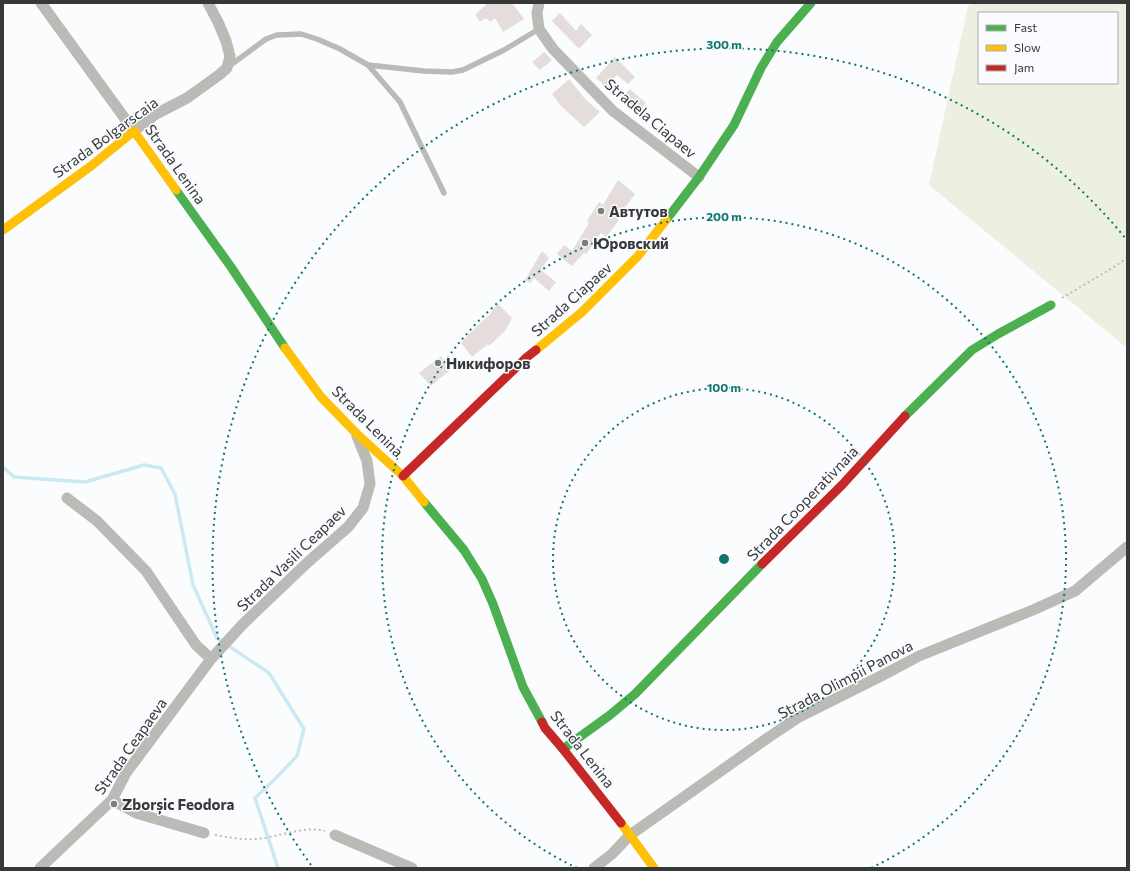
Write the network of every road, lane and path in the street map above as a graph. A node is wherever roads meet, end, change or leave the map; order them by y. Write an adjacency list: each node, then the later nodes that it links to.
1 (41, 3): 8 (street, Strada Lenina)
2 (208, 3): 7 (street)
3 (539, 3): 5 (street)
4 (811, 3): 9 (street, Strada Ciapaev)
5 (539, 29): 6 (lane); 9 (street, Stradela Ciapaev)
6 (368, 65): 7 (lane); 10 (lane)
7 (226, 68): 8 (street, Strada Bolgarscaia)
8 (134, 131): 11 (street, Strada Bolgarscaia); 14 (street, Strada Lenina)
9 (699, 177): 15 (street, Strada Ciapaev)
10 (444, 193)
11 (3, 230)
12 (1127, 258): 13 (path)
13 (1052, 305): 19 (street, Strada Cooperativnaia)
14 (356, 434): 15 (street, Strada Lenina); 18 (street, Strada Vasili Ceapaev)
15 (403, 476): 19 (street, Strada Lenina)
16 (67, 498): 18 (street)
17 (1127, 547): 22 (street, Strada Olimpii Panova)
18 (215, 655): 20 (street, Strada Ceapaeva)
19 (563, 749): 22 (street, Strada Lenina)
20 (112, 800): 21 (street); 24 (street, Strada Ceapaeva)
21 (204, 833): 23 (path)
22 (630, 834): 26 (street, Strada Olimpii Panova); 27 (street, Strada Lenina)
23 (335, 835): 25 (street)
24 (40, 868)
25 (412, 868)
26 (594, 868)
27 (654, 868)

